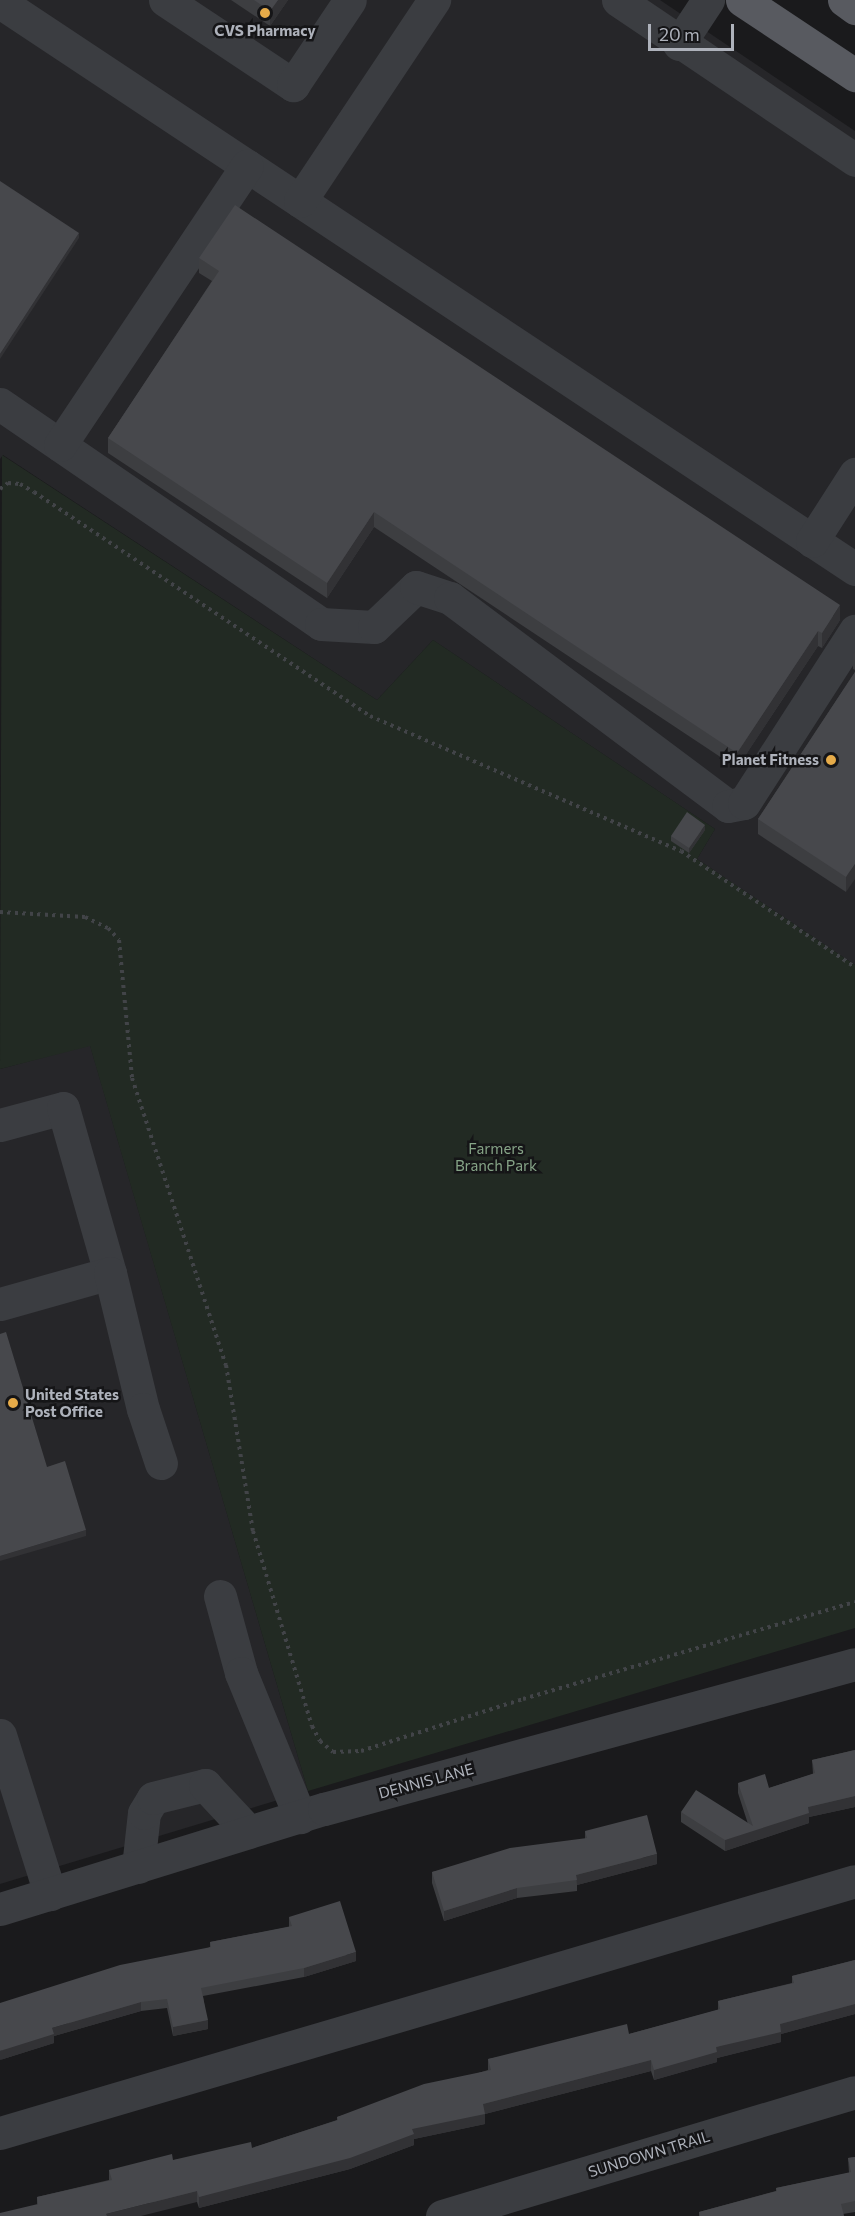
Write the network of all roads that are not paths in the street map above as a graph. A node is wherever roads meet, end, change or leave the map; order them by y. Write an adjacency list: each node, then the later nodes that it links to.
1 (165, 0): 2 (street)
2 (350, 0)
3 (434, 0): 14 (street)
4 (618, 0): 10 (street)
5 (708, 0): 10 (street)
6 (742, 0): 11 (main road)
7 (844, 0): 9 (main road)
8 (21, 7): 13 (street)
9 (855, 8)
10 (679, 44): 12 (street)
11 (855, 75)
12 (855, 160)
13 (247, 166): 14 (street); 16 (street)
14 (300, 201): 18 (street)
15 (0, 404): 16 (street)
16 (60, 445): 20 (street)
17 (855, 474): 18 (street)
18 (812, 541): 19 (street)
19 (855, 569)
20 (855, 631)
21 (0, 1125): 22 (street)
22 (110, 1273): 23 (street); 24 (street)
23 (0, 1304)
24 (161, 1463)
25 (220, 1596): 28 (street)
26 (855, 1664): 28 (street, DENNIS LANE)
27 (0, 1735): 32 (street)
28 (300, 1817): 29 (street, DENNIS LANE)
29 (249, 1833): 30 (street, DENNIS LANE); 30 (street)
30 (138, 1867): 32 (street, DENNIS LANE)
31 (855, 1881): 35 (street)
32 (50, 1894): 33 (street, DENNIS LANE)
33 (0, 1909)
34 (855, 2092): 36 (street, SUNDOWN TRAIL)
35 (0, 2133)
36 (442, 2216)

